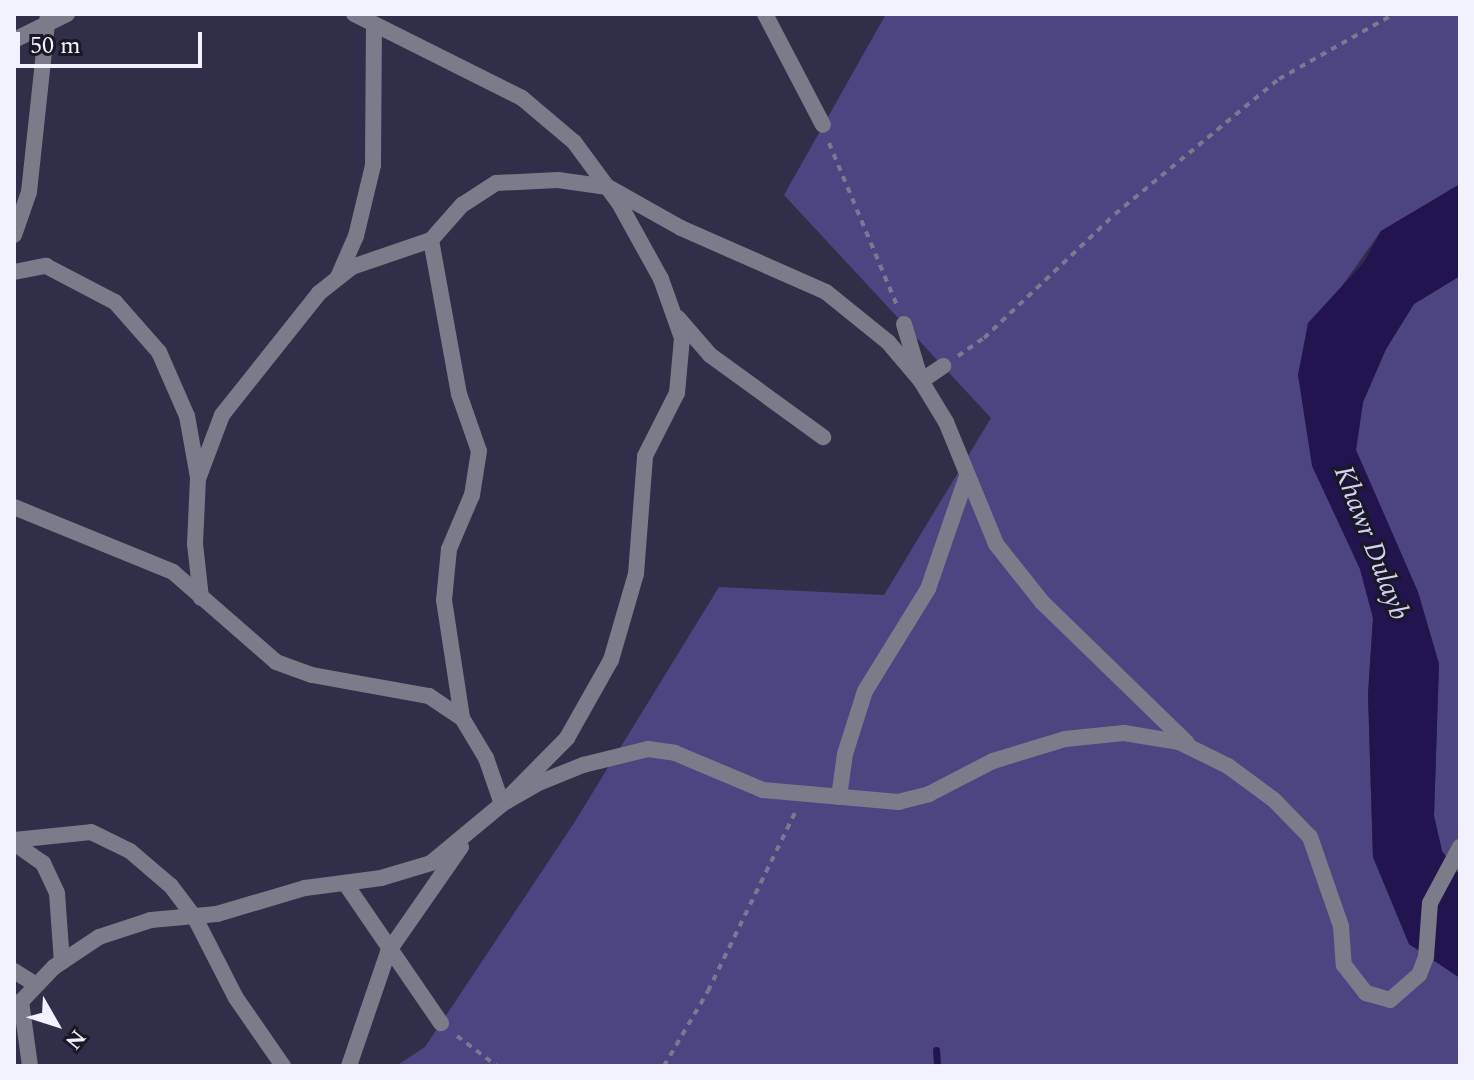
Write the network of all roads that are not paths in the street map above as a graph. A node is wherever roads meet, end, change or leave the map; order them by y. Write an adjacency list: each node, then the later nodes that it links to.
1 (67, 14): 4 (street)
2 (354, 14): 5 (street)
3 (765, 14): 7 (street)
4 (48, 19): 6 (street); 9 (street)
5 (374, 25): 8 (street); 12 (street)
6 (17, 42)
7 (823, 125)
8 (608, 187): 10 (street); 13 (street); 16 (street)
9 (14, 235)
10 (431, 240): 12 (street); 22 (street)
11 (14, 272): 19 (street)
12 (337, 278): 19 (street)
13 (672, 310): 17 (street); 25 (street)
14 (904, 324): 16 (street)
15 (943, 366): 16 (street)
16 (921, 381): 18 (street)
17 (823, 437)
18 (967, 476): 23 (street); 24 (street)
19 (198, 479): 21 (street)
20 (14, 507): 21 (street)
21 (201, 598): 22 (street)
22 (462, 718): 25 (street)
23 (1194, 749): 24 (street); 28 (street)
24 (839, 797): 25 (street)
25 (502, 804): 26 (street)
26 (469, 836): 29 (street); 31 (street)
27 (14, 842): 30 (street); 32 (street)
28 (1460, 847)
29 (345, 883): 30 (street); 31 (street)
30 (194, 916): 32 (street); 38 (street)
31 (388, 952): 36 (street); 39 (street)
32 (62, 962): 34 (street)
33 (14, 971): 34 (street)
34 (36, 985): 35 (street)
35 (18, 1005): 37 (street)
36 (441, 1023)
37 (30, 1066)
38 (283, 1066)
39 (349, 1066)

